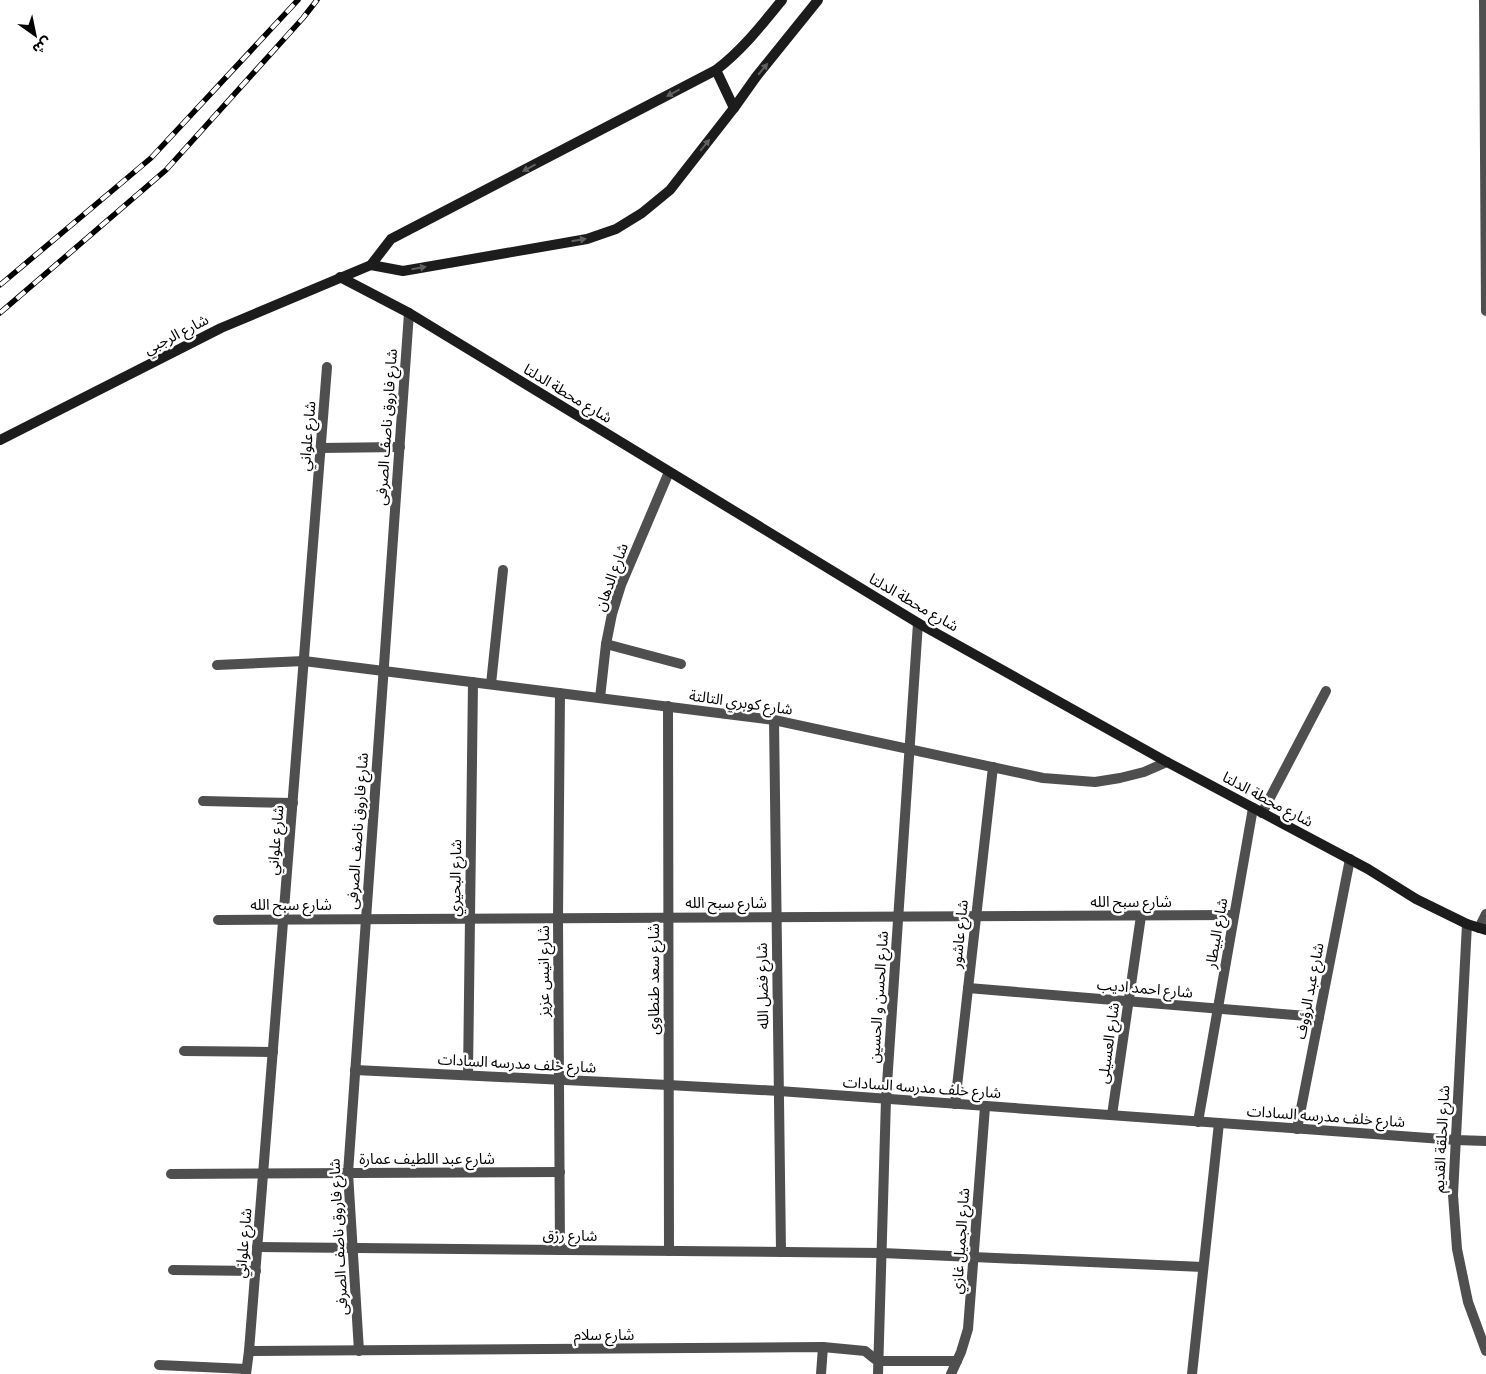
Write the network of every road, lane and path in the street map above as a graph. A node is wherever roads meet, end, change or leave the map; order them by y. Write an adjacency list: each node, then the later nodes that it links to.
1 (782, 0): 4 (main road)
2 (818, 0): 5 (main road, one-way to 2)
3 (1484, 0): 8 (street)
4 (716, 70): 5 (main road); 6 (main road, one-way to 6)
5 (734, 108): 6 (main road, one-way to 5)
6 (371, 264): 7 (main road, شارع الرجبي)
7 (340, 277): 9 (main road, شارع محطة الدلتا); 11 (main road, شارع الرجبي)
8 (1486, 311)
9 (409, 313): 12 (street, شارع فاروق ناصف الصرفى); 14 (main road, شارع محطة الدلتا)
10 (327, 367): 13 (street, شارع علواني)
11 (0, 440)
12 (400, 447): 13 (street); 21 (street, شارع فاروق ناصف الصرفى)
13 (321, 448): 18 (street, شارع علواني)
14 (669, 472): 16 (main road, شارع محطة الدلتا); 17 (street, شارع الدهان)
15 (503, 570): 23 (street)
16 (918, 623): 29 (street, شارع الحسن و الحسين); 30 (main road, شارع محطة الدلتا)
17 (606, 644): 19 (street); 26 (street, شارع الدهان)
18 (304, 660): 20 (street, شارع كوبري التالتة); 21 (street, شارع كوبري التالتة); 33 (street, شارع علواني)
19 (682, 664)
20 (217, 665)
21 (384, 671): 22 (street, شارع كوبري التالتة); 44 (street, شارع فاروق ناصف الصرفى)
22 (473, 682): 23 (street, شارع كوبري التالتة); 45 (street, شارع البحيري)
23 (491, 684): 25 (street, شارع كوبري التالتة)
24 (1326, 690): 34 (street, شارع البيطار)
25 (560, 693): 26 (street, شارع كوبري التالتة); 42 (street, شارع انيس عزيز)
26 (600, 698): 27 (street, شارع كوبري التالتة)
27 (668, 706): 28 (street, شارع كوبري التالتة); 43 (street, شارع سعد طنطاوى)
28 (774, 720): 29 (street, شارع كوبري التالتة); 41 (street, شارع فضل الله)
29 (910, 749): 31 (street, شارع كوبري التالتة); 38 (street, شارع الحسن و الحسين)
30 (1167, 762): 31 (street, شارع كوبري التالتة); 34 (main road, شارع محطة الدلتا)
31 (993, 767): 39 (street, شارع عاشور)
32 (203, 801): 33 (street)
33 (293, 803): 47 (street, شارع علواني)
34 (1258, 811): 35 (main road, شارع محطة الدلتا); 37 (street, شارع البيطار)
35 (1350, 859): 48 (main road, شارع محطة الدلتا); 53 (street, شارع عبد الرؤوف)
36 (1486, 914): 49 (street)
37 (1234, 915): 40 (street, شارع سبح الله); 52 (street, شارع البيطار)
38 (898, 916): 39 (street, شارع سبح الله); 41 (street, شارع سبح الله); 61 (street, شارع الحسن و الحسين)
39 (976, 916): 40 (street, شارع سبح الله); 50 (street, شارع عاشور)
40 (1141, 916): 51 (street, شارع العسيلى)
41 (776, 917): 43 (street, شارع سبح الله); 60 (street, شارع فضل الله)
42 (558, 918): 43 (street, شارع سبح الله); 45 (street, شارع سبح الله); 58 (street, شارع انيس عزيز)
43 (668, 918): 59 (street, شارع سعد طنطاوى)
44 (366, 919): 45 (street, شارع سبح الله); 47 (street, شارع سبح الله); 56 (street, شارع فاروق ناصف الصرفى)
45 (469, 919): 57 (street, شارع البحيري)
46 (218, 920): 47 (street, شارع سبح الله)
47 (284, 920): 55 (street, شارع علواني)
48 (1467, 924): 49 (main road, شارع محطة الدلتا); 68 (street, شارع الحلقة القديم)
49 (1483, 929)
50 (968, 988): 51 (street, شارع احمد اديب); 62 (street, شارع عاشور)
51 (1129, 1002): 52 (street, شارع احمد اديب); 64 (street, شارع العسيلى)
52 (1218, 1009): 53 (street, شارع احمد اديب); 65 (street, شارع البيطار)
53 (1319, 1017): 67 (street, شارع عبد الرؤوف)
54 (184, 1051): 55 (street)
55 (273, 1052): 73 (street, شارع علواني)
56 (355, 1070): 57 (street, شارع خلف مدرسه السادات); 71 (street, شارع فاروق ناصف الصرفى)
57 (468, 1075): 58 (street, شارع خلف مدرسه السادات)
58 (559, 1080): 59 (street, شارع خلف مدرسه السادات); 70 (street, شارع انيس عزيز)
59 (668, 1085): 60 (street, شارع خلف مدرسه السادات); 77 (street, شارع سعد طنطاوى)
60 (778, 1092): 61 (street, شارع خلف مدرسه السادات); 78 (street, شارع فضل الله)
61 (886, 1099): 62 (street, شارع خلف مدرسه السادات); 79 (street, شارع الحسن و الحسين)
62 (955, 1104): 63 (street, شارع خلف مدرسه السادات)
63 (985, 1107): 64 (street, شارع خلف مدرسه السادات); 80 (street, شارع الجميل غازي)
64 (1112, 1115): 65 (street, شارع خلف مدرسه السادات)
65 (1198, 1122): 66 (street, شارع خلف مدرسه السادات)
66 (1219, 1123): 67 (street, شارع خلف مدرسه السادات); 81 (street)
67 (1297, 1129): 68 (street, شارع خلف مدرسه السادات)
68 (1456, 1140): 69 (street, شارع خلف مدرسه السادات); 87 (street, شارع الحلقة القديم)
69 (1486, 1141)
70 (560, 1172): 71 (street, شارع عبد اللطيف عمارة); 76 (street, شارع انيس عزيز)
71 (348, 1173): 73 (street, شارع عبد اللطيف عمارة); 75 (street, شارع فاروق ناصف الصرفى)
72 (171, 1174): 73 (street, شارع عبد اللطيف عمارة)
73 (263, 1174): 74 (street, شارع علواني)
74 (257, 1247): 75 (street, شارع رزق); 83 (street, شارع علواني)
75 (353, 1248): 76 (street, شارع رزق); 86 (street, شارع فاروق ناصف الصرفى)
76 (560, 1250): 77 (street, شارع رزق)
77 (669, 1251): 78 (street, شارع رزق)
78 (781, 1252): 79 (street, شارع رزق)
79 (882, 1253): 80 (street, شارع رزق); 88 (street, شارع الحسن و الحسين)
80 (974, 1257): 81 (street, شارع رزق); 89 (street, شارع الجميل غازي)
81 (1203, 1267): 95 (street)
82 (173, 1270): 83 (street)
83 (256, 1271): 85 (street, شارع علواني)
84 (823, 1347): 86 (street, شارع سلام); 88 (street, شارع سلام); 92 (street)
85 (249, 1351): 86 (street, شارع سلام); 91 (street, شارع علواني)
86 (359, 1351)
87 (1486, 1351)
88 (878, 1360): 89 (street, شارع سلام); 93 (street, شارع الحسن و الحسين)
89 (956, 1361): 94 (street, شارع الجميل غازي)
90 (159, 1365): 91 (street)
91 (246, 1372)
92 (821, 1374)
93 (878, 1374)
94 (951, 1374)
95 (1192, 1374)

